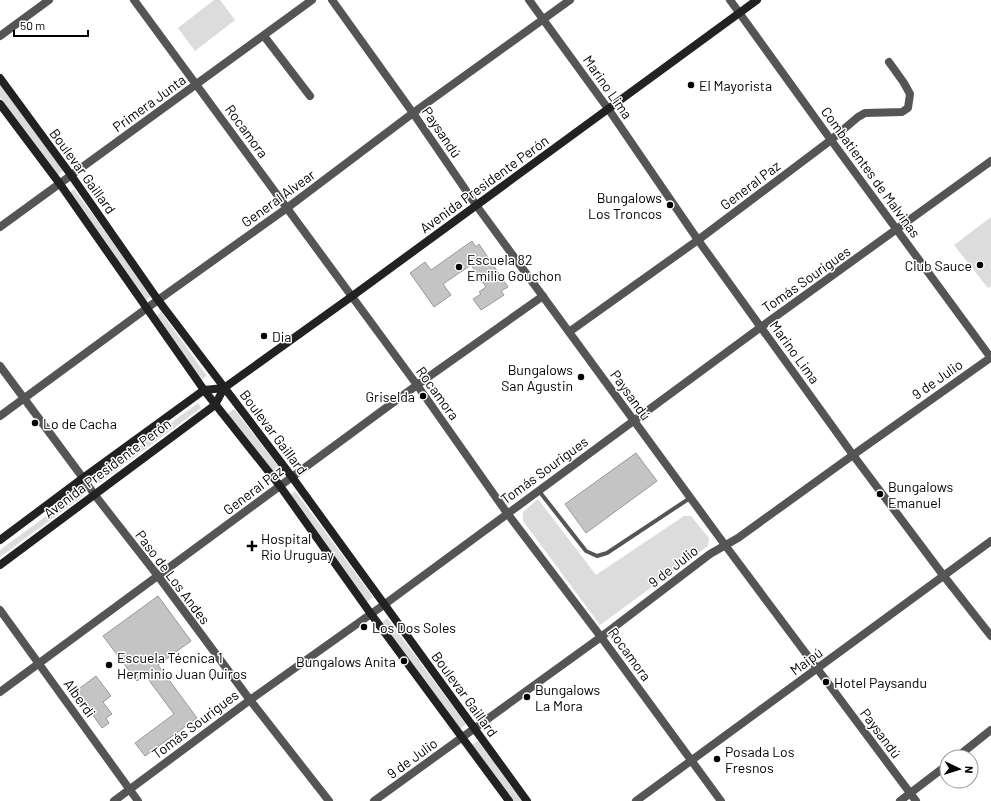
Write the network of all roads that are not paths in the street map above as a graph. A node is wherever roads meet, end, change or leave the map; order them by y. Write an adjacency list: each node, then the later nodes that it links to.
1 (49, 0): 11 (street)
2 (134, 0): 15 (street, Rocamora)
3 (312, 0): 12 (street, Primera Junta)
4 (332, 0): 19 (street, Paysandú)
5 (529, 0): 10 (street, Marino Lima)
6 (570, 0): 10 (street, General Alvear)
7 (730, 0): 9 (street, Combatientes de Malvinas)
8 (757, 0): 9 (street, Avenida Presidente Perón)
9 (740, 13): 18 (street, Avenida Presidente Perón); 20 (street, Combatientes de Malvinas)
10 (543, 19): 18 (street, Marino Lima); 19 (street, General Alvear)
11 (0, 36)
12 (264, 36): 15 (street, Primera Junta); 16 (street)
13 (889, 62): 20 (street, General Paz)
14 (0, 78): 22 (street, Boulevar Gaillard)
15 (197, 84): 22 (street, Primera Junta); 25 (street, Rocamora)
16 (310, 96)
17 (0, 104): 23 (street, Boulevar Gaillard)
18 (609, 110): 24 (street, Avenida Presidente Perón); 28 (street, Marino Lima)
19 (413, 113): 24 (street, Paysandú); 25 (street, General Alvear)
20 (831, 140): 27 (street, Combatientes de Malvinas); 28 (street, General Paz)
21 (991, 161): 27 (street, Tomás Sourigues)
22 (71, 175): 23 (street, Primera Junta); 31 (street, Boulevar Gaillard)
23 (60, 184): 26 (street, Primera Junta); 32 (street, Boulevar Gaillard)
24 (476, 205): 29 (street, Paysandú); 30 (street, Avenida Presidente Perón)
25 (287, 208): 30 (street, Rocamora); 31 (street, General Alvear)
26 (0, 228)
27 (897, 230): 33 (street, Tomás Sourigues); 35 (street, Combatientes de Malvinas)
28 (698, 240): 33 (street, Marino Lima); 34 (street, General Paz)
29 (543, 296): 34 (street, Paysandú); 37 (street, General Paz)
30 (351, 297): 37 (street, Rocamora); 38 (street, Avenida Presidente Perón)
31 (158, 300): 32 (street, General Alvear); 38 (street, Boulevar Gaillard)
32 (148, 308): 39 (street, Boulevar Gaillard); 40 (street, General Alvear)
33 (761, 327): 43 (street, Tomás Sourigues); 44 (street, Marino Lima)
34 (570, 332): 43 (street, Paysandú)
35 (991, 358): 44 (street, 9 de Julio)
36 (0, 366): 40 (street, Paso de Los Andes)
37 (417, 385): 45 (street, General Paz); 51 (street, Rocamora)
38 (224, 388): 39 (street, Avenida Presidente Perón); 41 (street, Avenida Presidente Perón); 45 (street, Boulevar Gaillard)
39 (204, 390): 41 (street, Boulevar Gaillard); 46 (street, Avenida Presidente Perón)
40 (24, 398): 42 (street, General Alvear); 46 (street, Paso de Los Andes)
41 (215, 405): 47 (street, Boulevar Gaillard); 49 (street, Avenida Presidente Perón)
42 (0, 416)
43 (634, 421): 48 (street, Tomás Sourigues); 50 (street, Paysandú)
44 (853, 455): 54 (street, 9 de Julio); 56 (street, Marino Lima)
45 (292, 477): 47 (street, General Paz); 58 (street, Boulevar Gaillard)
46 (83, 478): 49 (street, Paso de Los Andes); 52 (street, Avenida Presidente Perón)
47 (280, 486): 57 (street, General Paz); 60 (street, Boulevar Gaillard)
48 (539, 491): 50 (lane); 51 (street, Tomás Sourigues)
49 (94, 494): 55 (street, Avenida Presidente Perón); 57 (street, Paso de Los Andes)
50 (690, 498): 54 (street, Paysandú)
51 (507, 513): 58 (street, Tomás Sourigues); 62 (street, Rocamora)
52 (0, 540)
53 (991, 541): 56 (street, Maipú)
54 (725, 545): 62 (street, 9 de Julio); 64 (street, Paysandú)
55 (0, 565)
56 (943, 575): 61 (street, Marino Lima); 64 (street, Maipú)
57 (158, 576): 63 (street, General Paz); 66 (street, Paso de Los Andes)
58 (385, 604): 60 (street, Tomás Sourigues); 67 (street, Boulevar Gaillard)
59 (0, 610): 63 (street, Alberdi)
60 (371, 614): 66 (street, Tomás Sourigues); 69 (street, Boulevar Gaillard)
61 (991, 636)
62 (601, 638): 67 (street, 9 de Julio); 71 (street, Rocamora)
63 (39, 664): 65 (street, General Paz); 73 (street, Alberdi)
64 (817, 669): 71 (street, Maipú); 74 (street, Paysandú)
65 (0, 692)
66 (250, 700): 73 (street, Tomás Sourigues); 77 (street, Paso de Los Andes)
67 (474, 729): 69 (street, 9 de Julio); 80 (street, Boulevar Gaillard)
68 (991, 730): 70 (street)
69 (463, 737): 78 (street, 9 de Julio); 79 (street, Boulevar Gaillard)
70 (967, 749)
71 (692, 761): 81 (street, Maipú); 82 (street, Rocamora)
72 (939, 771): 74 (street)
73 (130, 789): 75 (street, Tomás Sourigues); 76 (street, Alberdi)
74 (911, 793): 83 (street); 84 (street, Paysandú)
75 (114, 801)
76 (138, 801)
77 (329, 801)
78 (374, 801)
79 (509, 801)
80 (527, 801)
81 (636, 801)
82 (721, 801)
83 (900, 801)
84 (916, 801)

